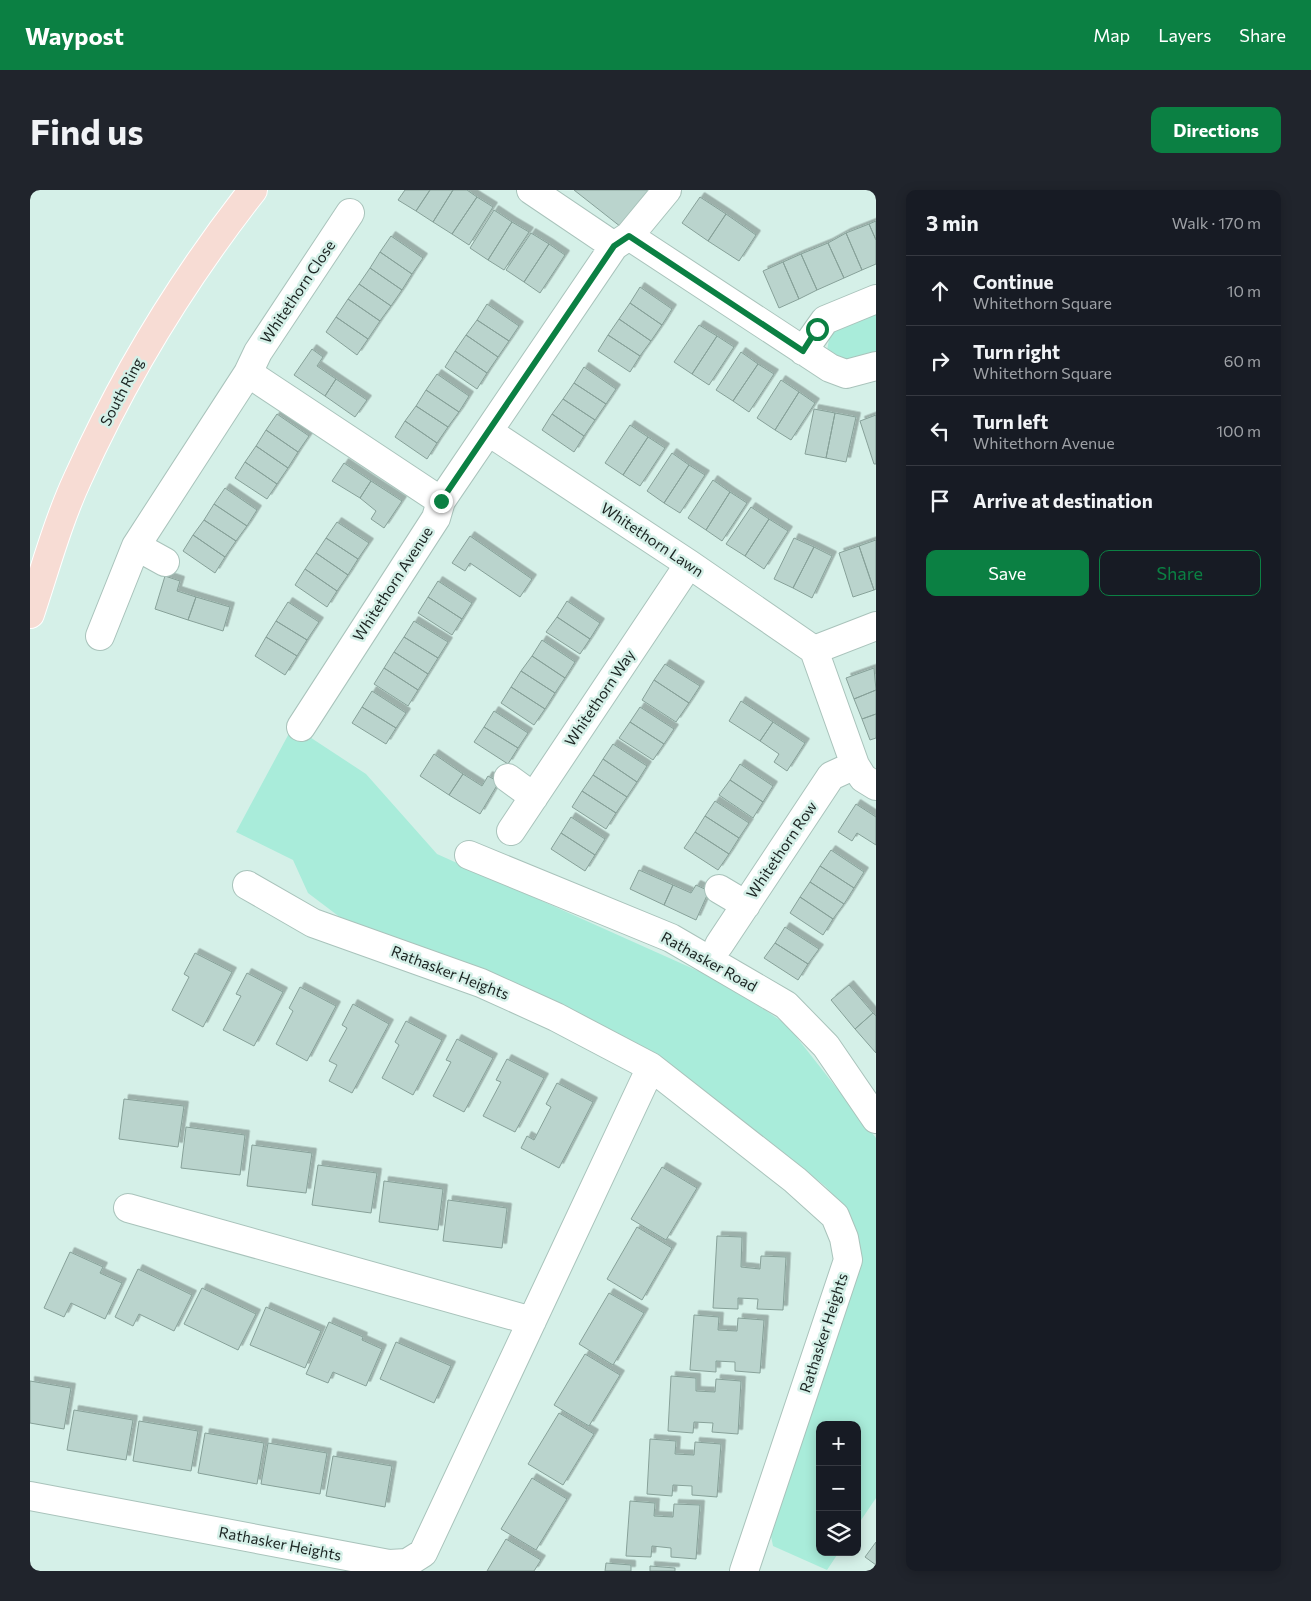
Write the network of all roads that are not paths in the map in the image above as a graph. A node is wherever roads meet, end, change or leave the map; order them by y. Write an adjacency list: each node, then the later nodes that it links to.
1 (253, 190): 15 (main road, South Ring)
2 (531, 190): 5 (street)
3 (667, 190): 5 (street, Whitethorn Avenue)
4 (350, 213): 9 (street, Whitethorn Close)
5 (622, 241): 7 (street); 10 (street, Whitethorn Avenue)
6 (876, 299): 7 (street)
7 (803, 351): 8 (street)
8 (876, 366)
9 (248, 373): 11 (street); 12 (street, Whitethorn Close)
10 (489, 432): 11 (street, Whitethorn Avenue); 14 (street, Whitethorn Lawn)
11 (441, 501): 19 (street, Whitethorn Avenue)
12 (136, 546): 13 (street); 17 (street, Whitethorn Close)
13 (165, 562)
14 (689, 564): 18 (street, Whitethorn Lawn); 23 (street, Whitethorn Way)
15 (30, 614)
16 (876, 626): 18 (street)
17 (100, 636)
18 (814, 650): 20 (street)
19 (301, 713)
20 (854, 765): 22 (street); 28 (street, Whitethorn Row)
21 (508, 778): 23 (street)
22 (876, 786)
23 (534, 797): 24 (street, Whitethorn Way)
24 (511, 832)
25 (469, 854): 31 (street, Rathasker Road)
26 (247, 885): 30 (street, Rathasker Heights)
27 (719, 889): 28 (street)
28 (746, 905): 29 (street, Whitethorn Row)
29 (719, 945)
30 (651, 1067): 33 (street, Rathasker Heights); 35 (street, Rathasker Heights)
31 (876, 1119)
32 (128, 1208): 33 (street)
33 (532, 1321): 34 (street, Rathasker Heights)
34 (30, 1496)
35 (754, 1567)

